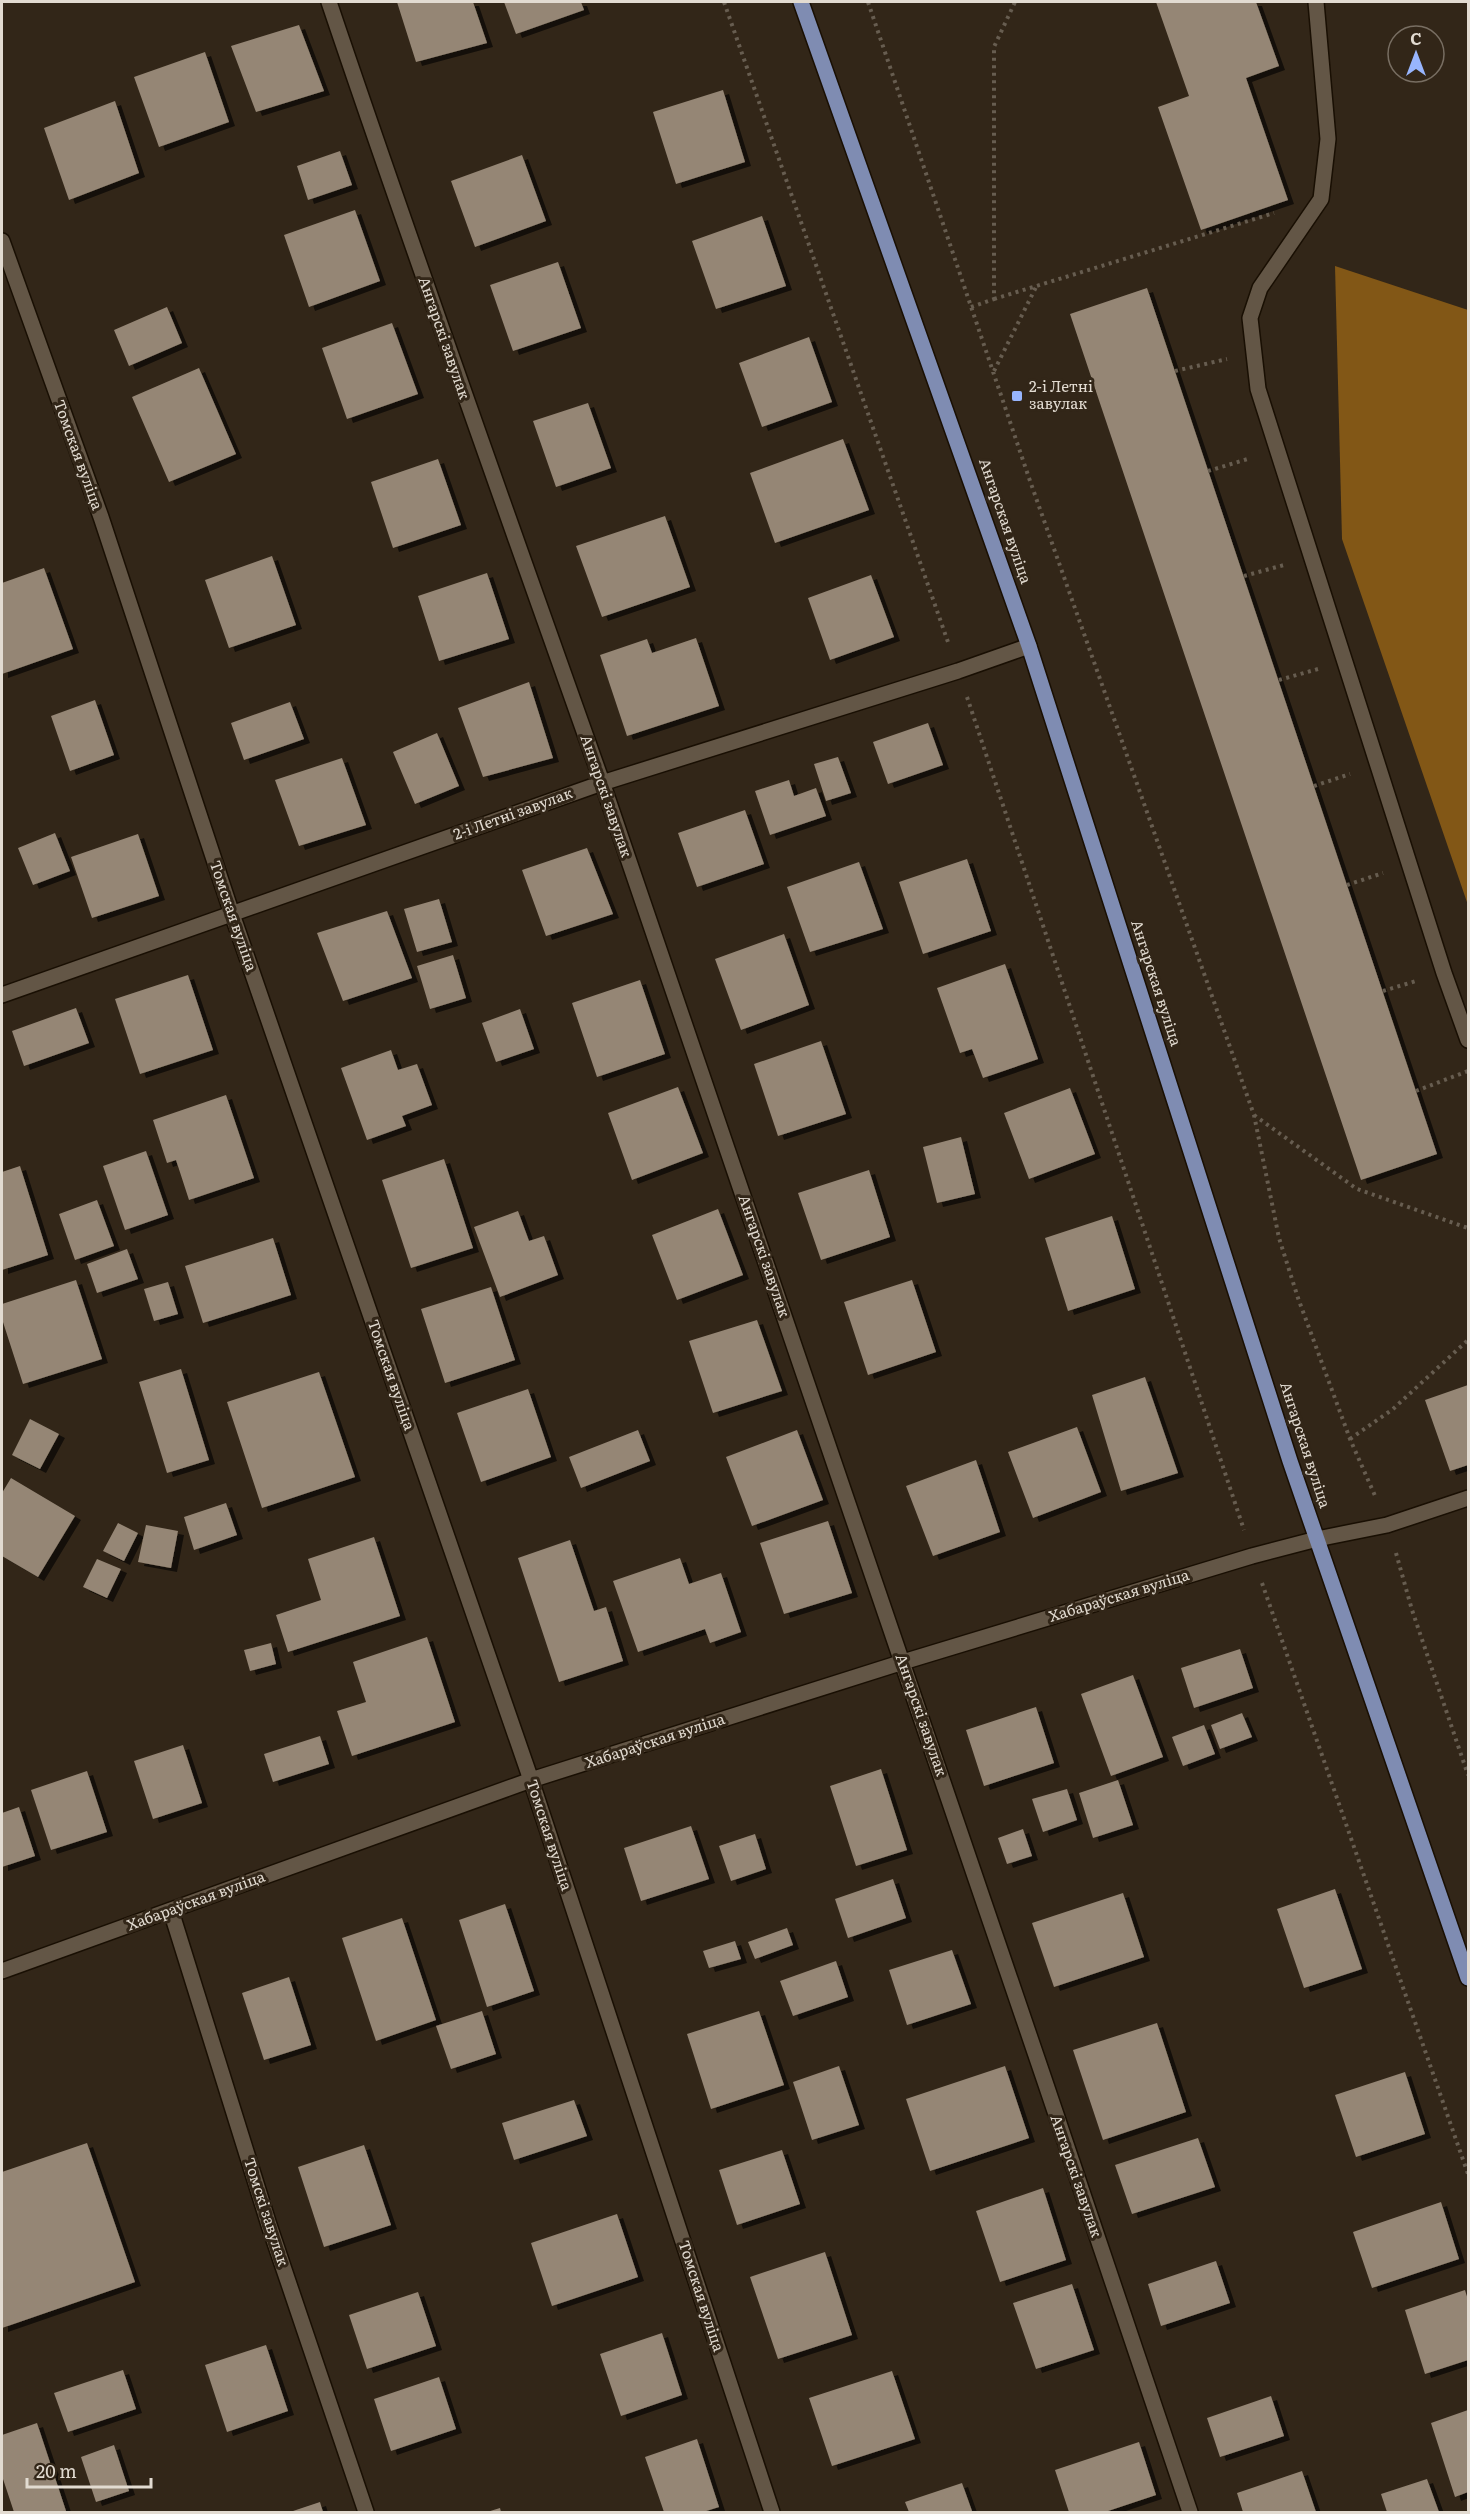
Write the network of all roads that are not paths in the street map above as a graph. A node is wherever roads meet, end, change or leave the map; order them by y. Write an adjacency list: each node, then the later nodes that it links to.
1 (329, 2): 6 (street, Ангарскі завулак)
2 (801, 2): 5 (main road, Ангарская вуліца)
3 (1316, 2): 9 (street)
4 (2, 241): 7 (street, Томская вуліца)
5 (1029, 646): 6 (street, 2-і Летні завулак); 11 (main road, Ангарская вуліца)
6 (602, 783): 7 (street, 2-і Летні завулак); 12 (street, Ангарскі завулак)
7 (232, 914): 8 (street, 2-і Летні завулак); 13 (street, Томская вуліца)
8 (2, 995)
9 (1468, 1041)
10 (1468, 1498): 11 (street, Хабараўская вуліца)
11 (1317, 1539): 12 (street, Хабараўская вуліца); 16 (main road, Ангарская вуліца)
12 (903, 1662): 13 (street, Хабараўская вуліца); 19 (street, Ангарскі завулак)
13 (531, 1780): 14 (street, Хабараўская вуліца); 18 (street, Томская вуліца)
14 (171, 1911): 15 (street, Хабараўская вуліца); 17 (street, Томскі завулак)
15 (2, 1971)
16 (1468, 1978)
17 (366, 2512)
18 (772, 2512)
19 (1190, 2512)

